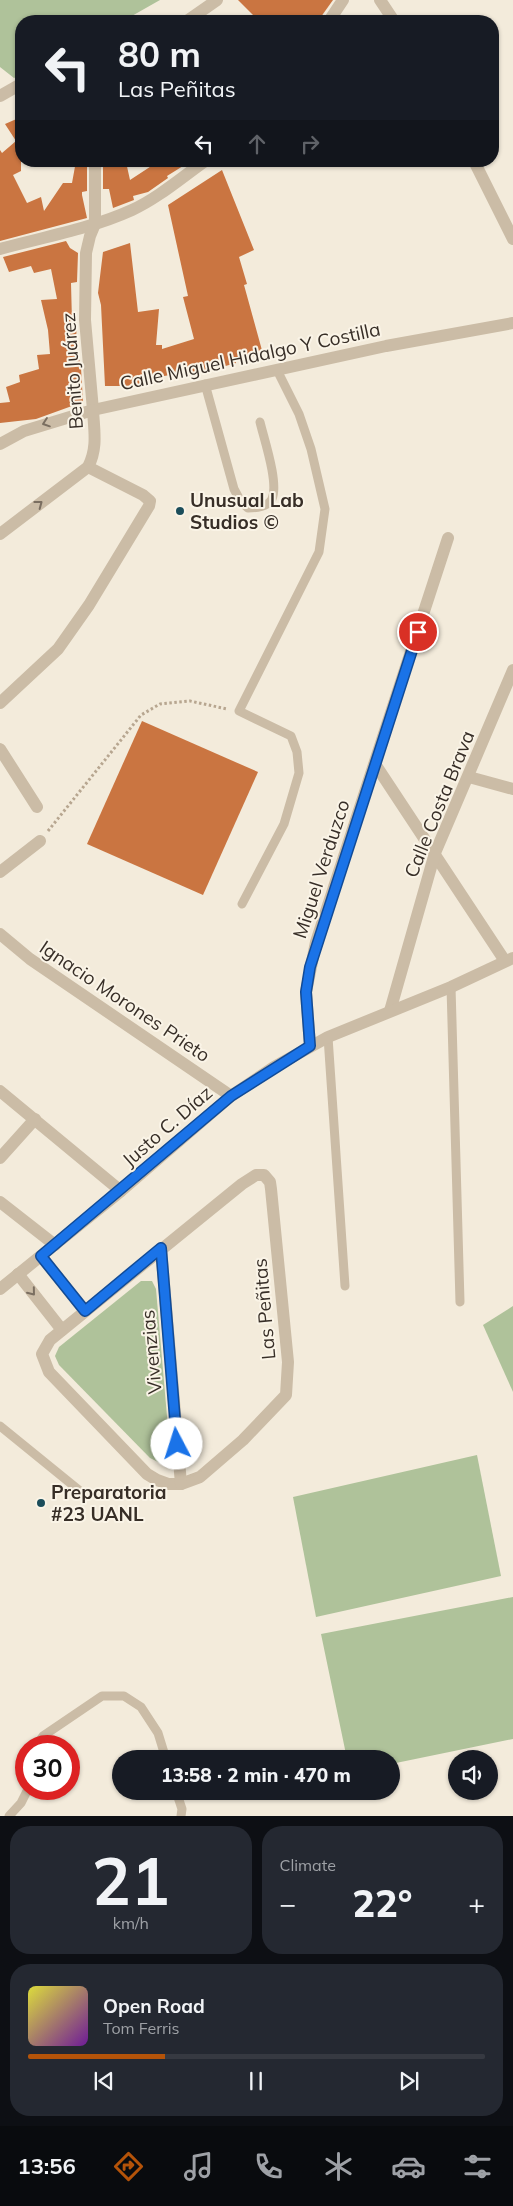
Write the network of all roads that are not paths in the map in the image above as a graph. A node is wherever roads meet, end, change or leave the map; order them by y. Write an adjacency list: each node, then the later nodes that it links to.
1 (217, 0): 4 (street)
2 (343, 0): 5 (street)
3 (380, 0): 6 (street)
4 (196, 15)
5 (333, 15)
6 (390, 15)
7 (15, 87): 8 (street)
8 (0, 96)
9 (95, 167): 12 (street, Benito Juárez)
10 (197, 167): 12 (street)
11 (477, 167): 13 (street)
12 (96, 224): 14 (street); 18 (street, Benito Juárez)
13 (513, 239)
14 (0, 249)
15 (513, 323): 16 (street, Calle Miguel Hidalgo Y Costilla)
16 (277, 370): 17 (street, Calle Miguel Hidalgo Y Costilla); 35 (lane)
17 (205, 384): 18 (street, Calle Miguel Hidalgo Y Costilla); 19 (lane)
18 (93, 410): 20 (street, Calle Miguel Hidalgo Y Costilla, one-way to 20); 21 (street, Benito Juárez)
19 (260, 422)
20 (0, 444)
21 (88, 467): 22 (street, one-way to 21); 26 (street)
22 (0, 534)
23 (448, 538): 28 (street, Miguel Verduzco)
24 (513, 670): 25 (street, Calle Costa Brava)
25 (510, 684): 29 (street, Calle Costa Brava)
26 (0, 703)
27 (0, 749): 31 (street)
28 (375, 764): 33 (street); 41 (street, Miguel Verduzco)
29 (469, 777): 30 (street); 33 (street, Calle Costa Brava)
30 (513, 789)
31 (36, 808)
32 (40, 841): 34 (street)
33 (436, 854): 37 (street); 39 (street, Calle Costa Brava)
34 (0, 872)
35 (242, 904)
36 (0, 934): 43 (street, Ignacio Morones Prieto)
37 (509, 960): 38 (street, Justo C. Díaz)
38 (451, 987): 39 (street, Justo C. Díaz); 54 (lane)
39 (390, 1012): 40 (street, Justo C. Díaz)
40 (328, 1038): 41 (street, Justo C. Díaz); 52 (lane)
41 (310, 1046): 43 (street, Justo C. Díaz)
42 (0, 1091): 44 (street)
43 (231, 1096): 46 (street, Justo C. Díaz)
44 (35, 1119): 45 (street); 46 (street)
45 (0, 1158)
46 (121, 1191): 48 (street, Justo C. Díaz)
47 (0, 1202): 48 (street)
48 (55, 1246): 50 (street, Justo C. Díaz)
49 (161, 1248): 55 (street, Las Peñitas); 58 (street, Vivenzias); 58 (street, Las Peñitas)
50 (41, 1256): 51 (street, Justo C. Díaz); 55 (street)
51 (18, 1274): 53 (street, Justo C. Díaz); 56 (street, one-way to 56)
52 (345, 1286)
53 (0, 1289)
54 (460, 1302)
55 (85, 1311): 56 (street, Las Peñitas)
56 (62, 1330): 58 (street, Las Peñitas)
57 (0, 1426): 59 (lane)
58 (181, 1484)
59 (80, 1491)
60 (44, 1735): 61 (lane)
61 (163, 1750)
62 (22, 1800): 64 (lane)
63 (179, 1800): 65 (lane)
64 (9, 1816)
65 (181, 1816)

